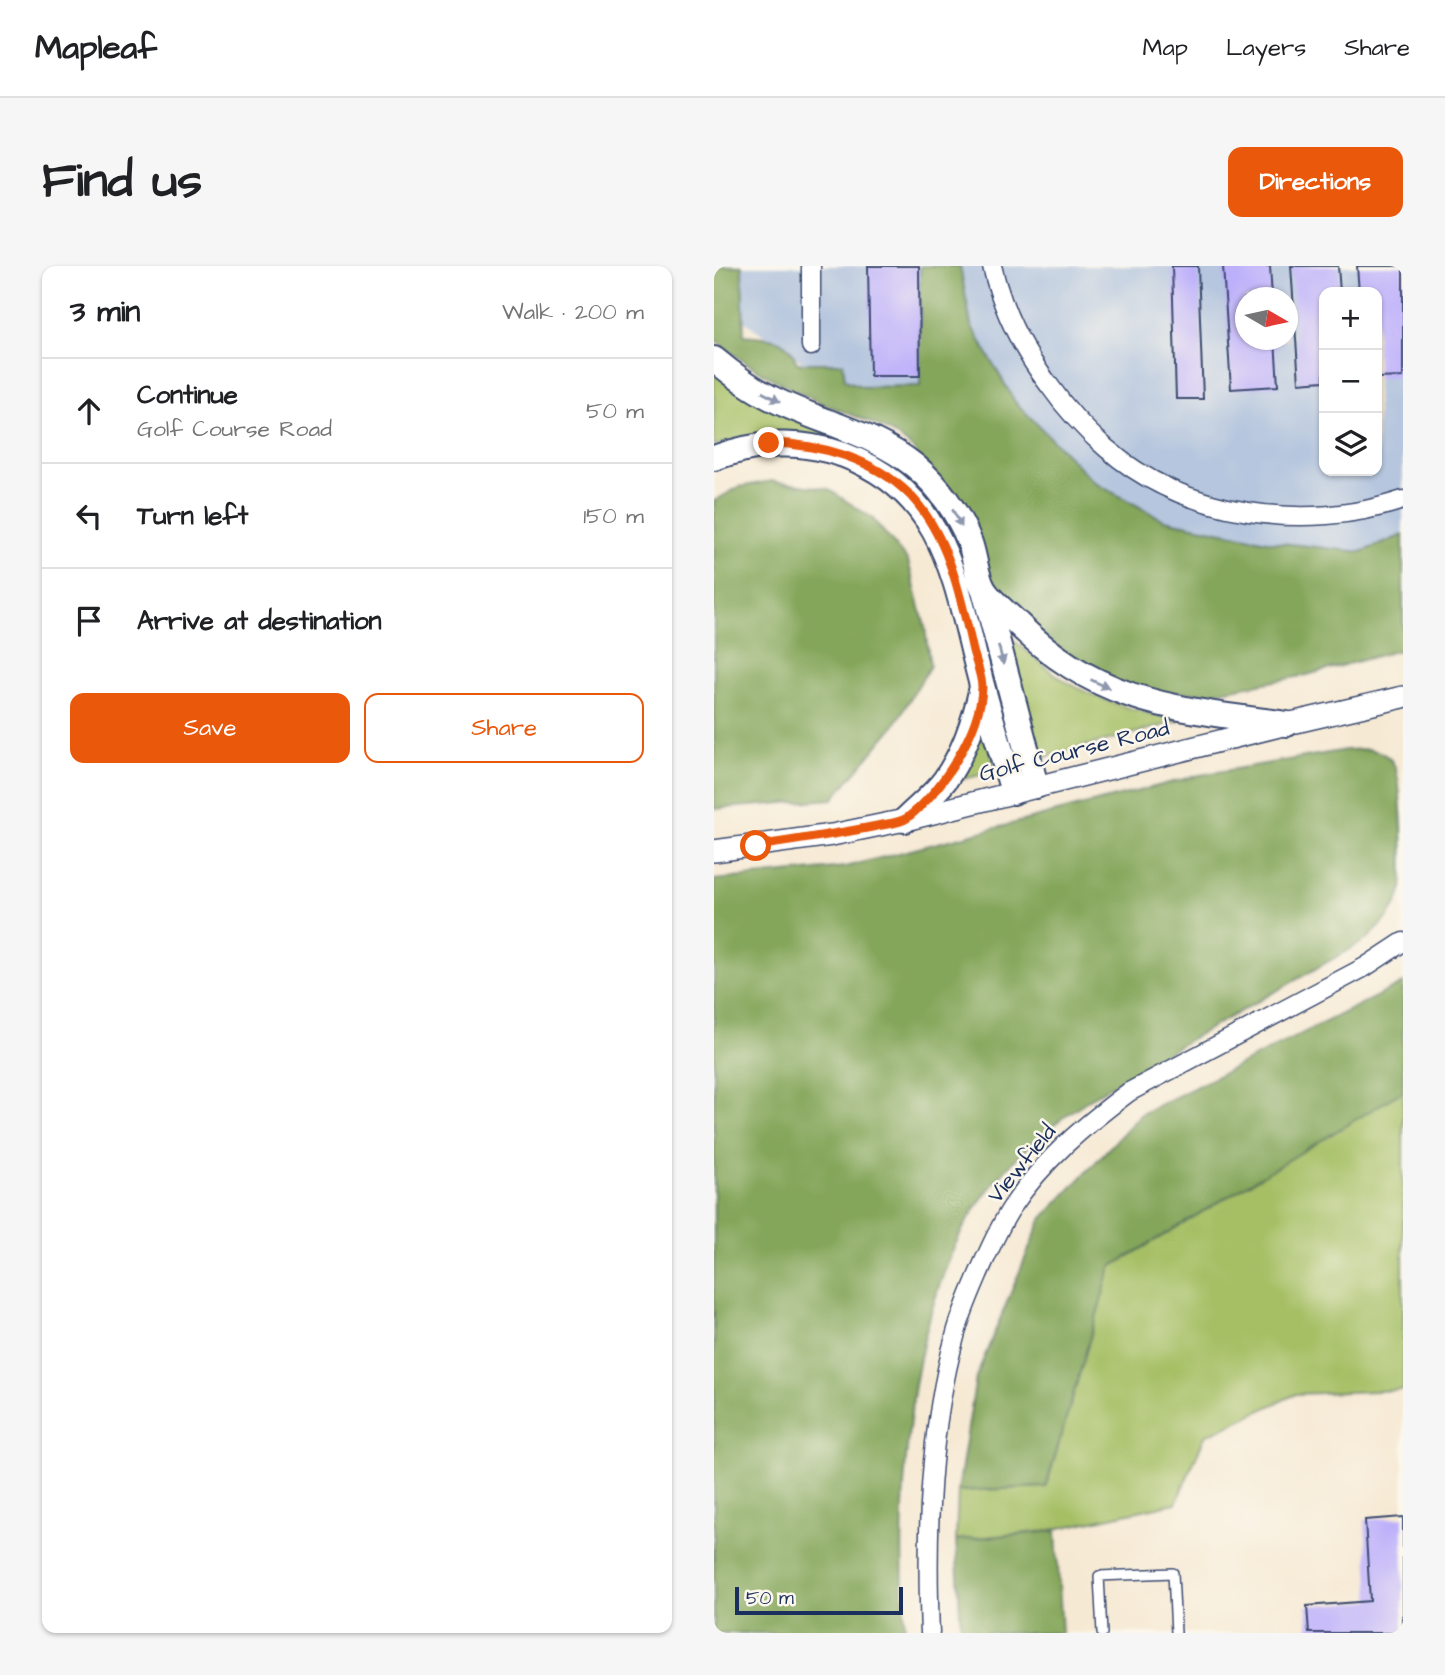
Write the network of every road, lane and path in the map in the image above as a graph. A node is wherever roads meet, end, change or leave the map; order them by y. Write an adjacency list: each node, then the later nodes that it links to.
1 (811, 266): 3 (street)
2 (992, 266): 6 (street)
3 (811, 346)
4 (714, 359): 7 (main road, one-way to 7)
5 (714, 458): 8 (main road)
6 (1403, 500)
7 (983, 589): 10 (main road, one-way to 10); 11 (main road, one-way to 11)
8 (982, 686): 11 (main road); 12 (main road)
9 (1403, 697): 10 (street, Golf Course Road)
10 (1287, 724): 11 (street, Golf Course Road)
11 (1025, 789): 12 (street, Golf Course Road)
12 (905, 820): 13 (street, Golf Course Road)
13 (714, 851)
14 (1403, 942): 15 (street, Viewfield)
15 (930, 1633)
16 (1102, 1633): 17 (lane)
17 (1176, 1633)

